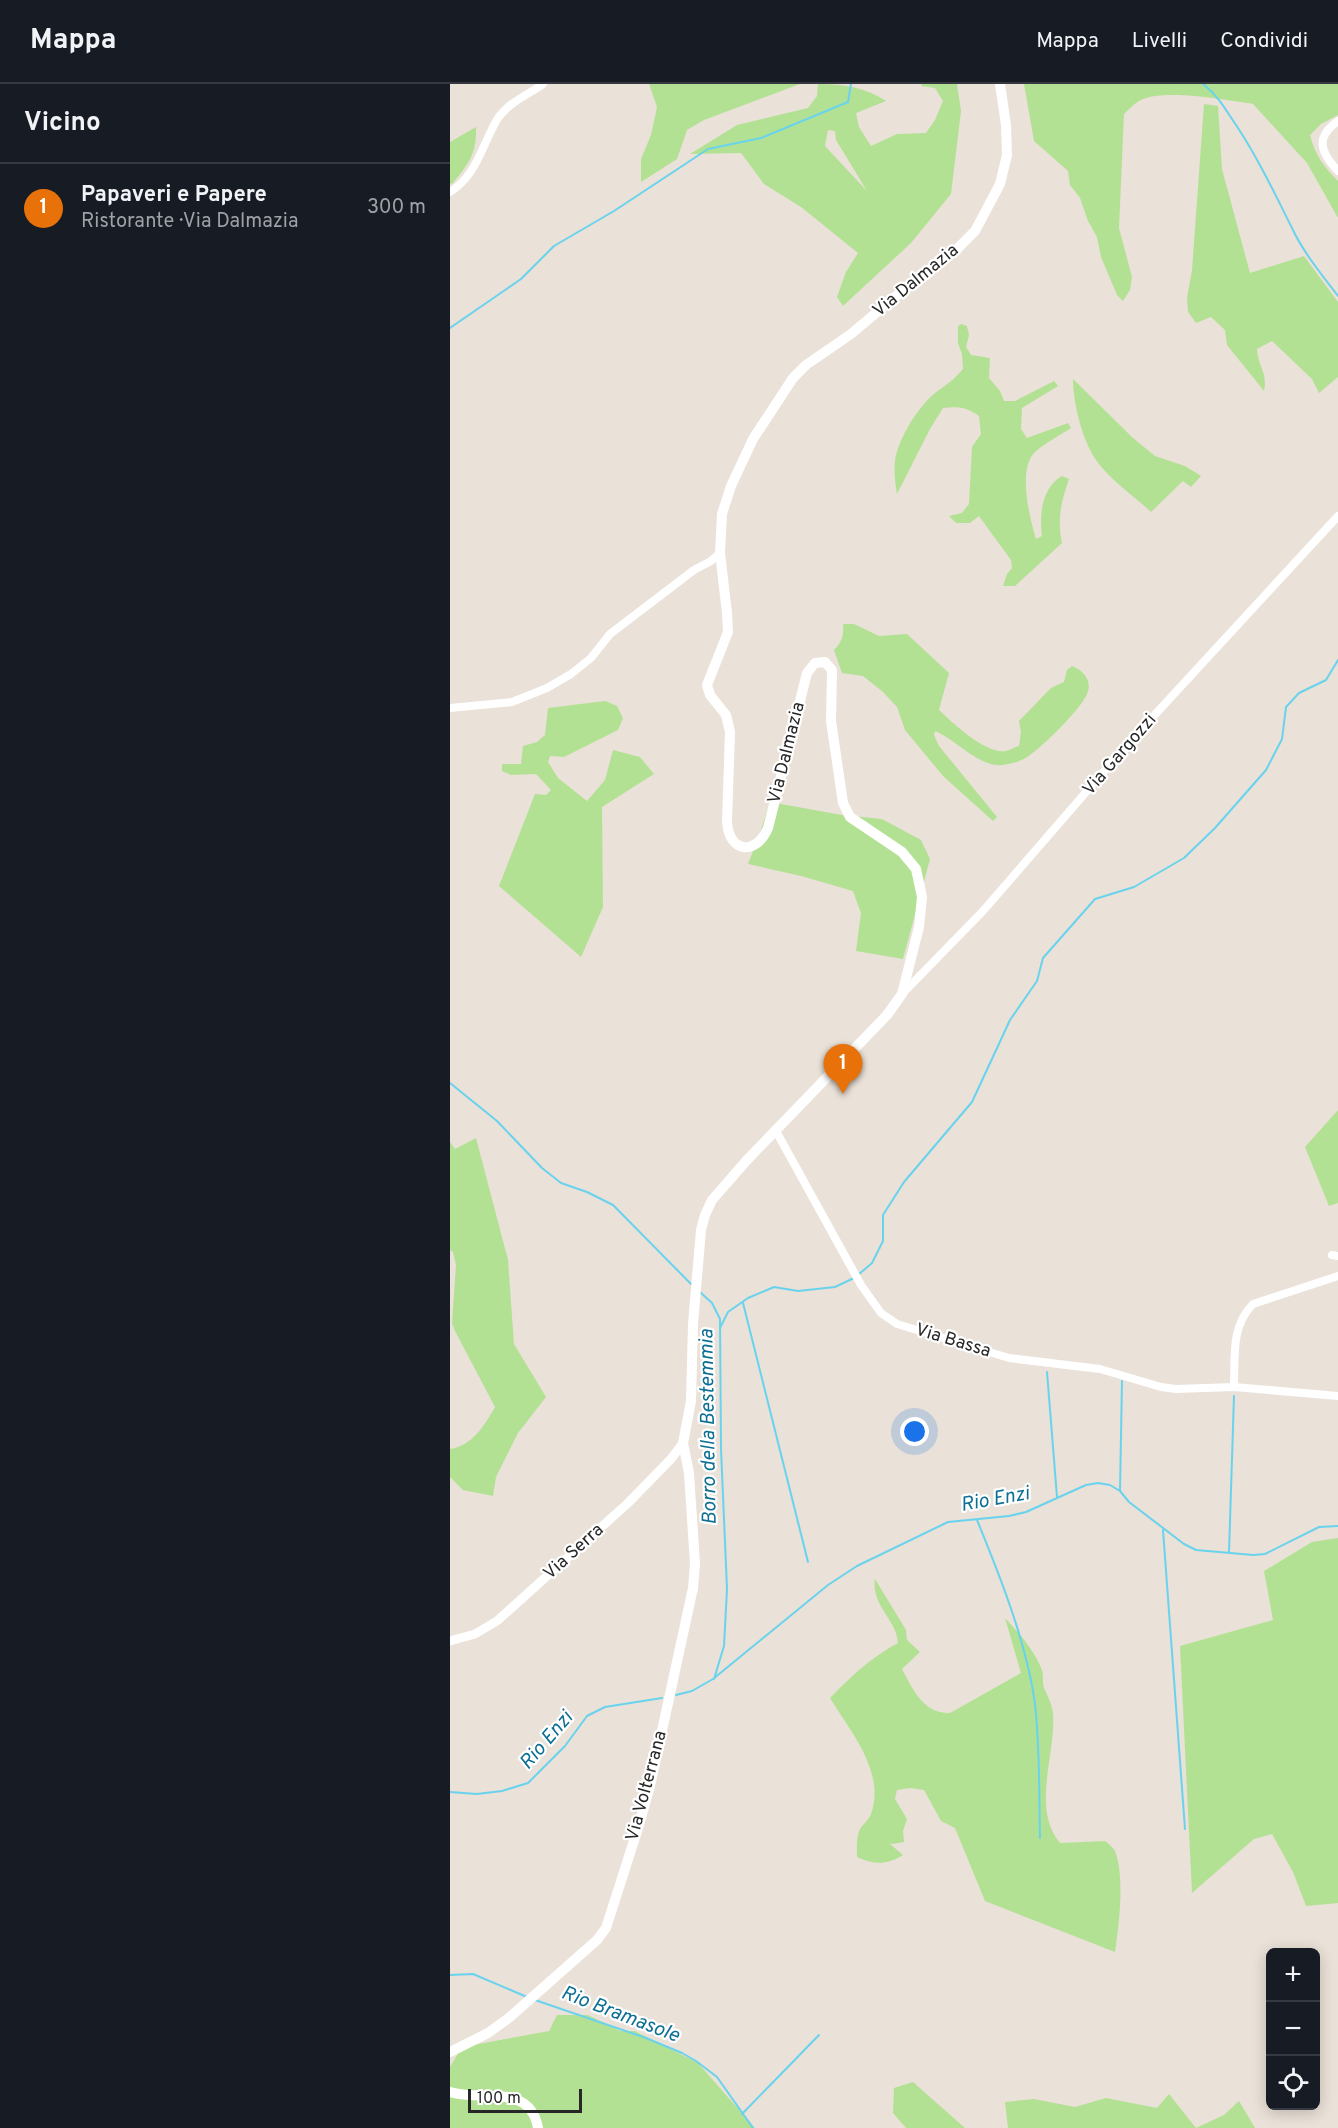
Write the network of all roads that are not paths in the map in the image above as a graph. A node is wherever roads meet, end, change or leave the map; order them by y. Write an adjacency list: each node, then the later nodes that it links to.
1 (543, 84): 5 (street)
2 (1000, 84): 7 (main road, Via Dalmazia)
3 (1338, 121): 4 (street)
4 (1338, 171)
5 (450, 192)
6 (1338, 516): 9 (street, Via Gargozzi)
7 (720, 553): 8 (street); 9 (main road, Via Dalmazia)
8 (450, 708)
9 (902, 994): 10 (main road, Via Dalmazia)
10 (776, 1131): 12 (street, Via Bassa); 14 (main road, Via Dalmazia)
11 (1338, 1276): 12 (street)
12 (1234, 1387): 13 (street, Via Bassa)
13 (1338, 1396)
14 (683, 1443): 15 (street, Via Serra); 16 (main road, Via Volterrana)
15 (450, 1641)
16 (450, 2052)
17 (450, 2092): 18 (main road)
18 (538, 2128)

